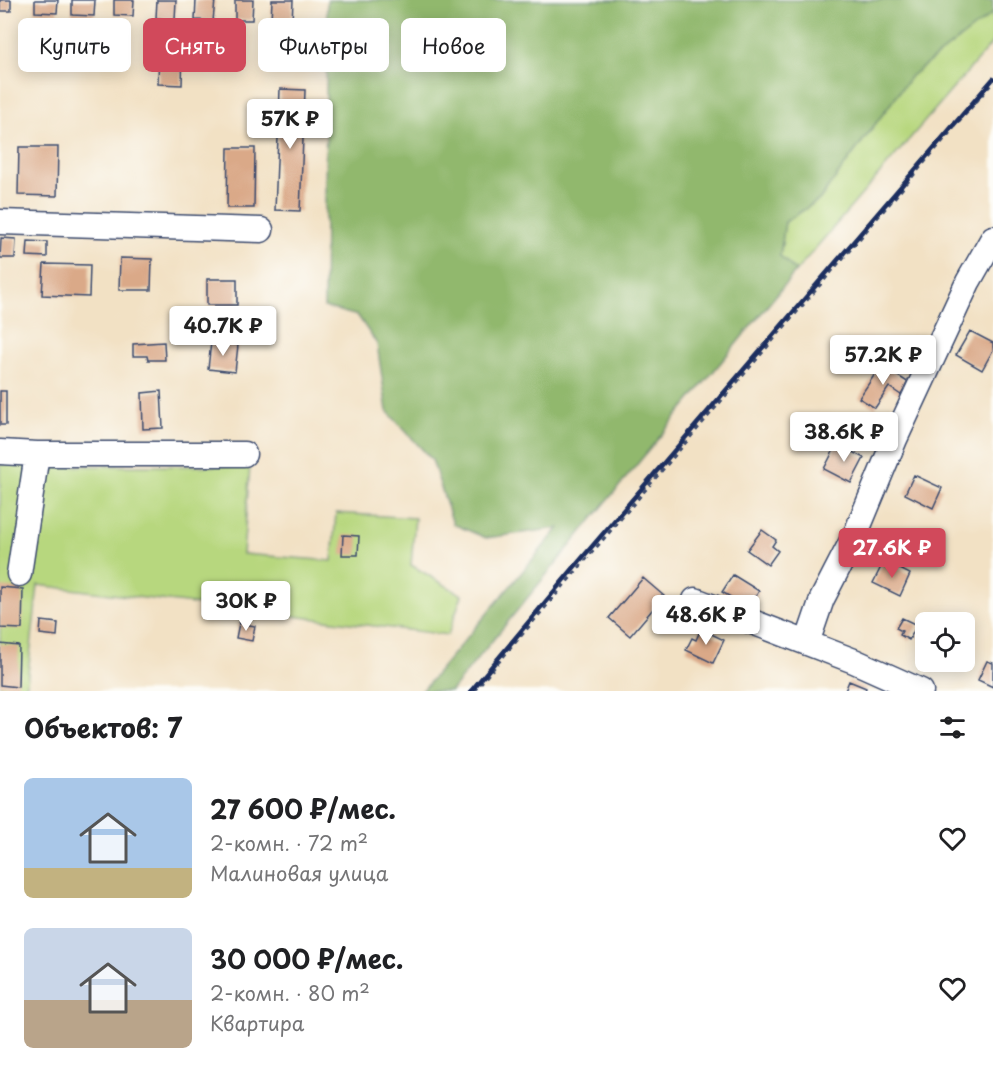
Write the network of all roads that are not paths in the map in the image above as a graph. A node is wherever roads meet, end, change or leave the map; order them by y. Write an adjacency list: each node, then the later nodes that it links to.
1 (0, 222): 2 (street)
2 (261, 230)
3 (993, 238): 9 (street)
4 (0, 452): 5 (street)
5 (37, 454): 6 (street); 7 (street)
6 (244, 454)
7 (19, 574)
8 (695, 600): 9 (street)
9 (807, 643): 10 (street)
10 (921, 691)

